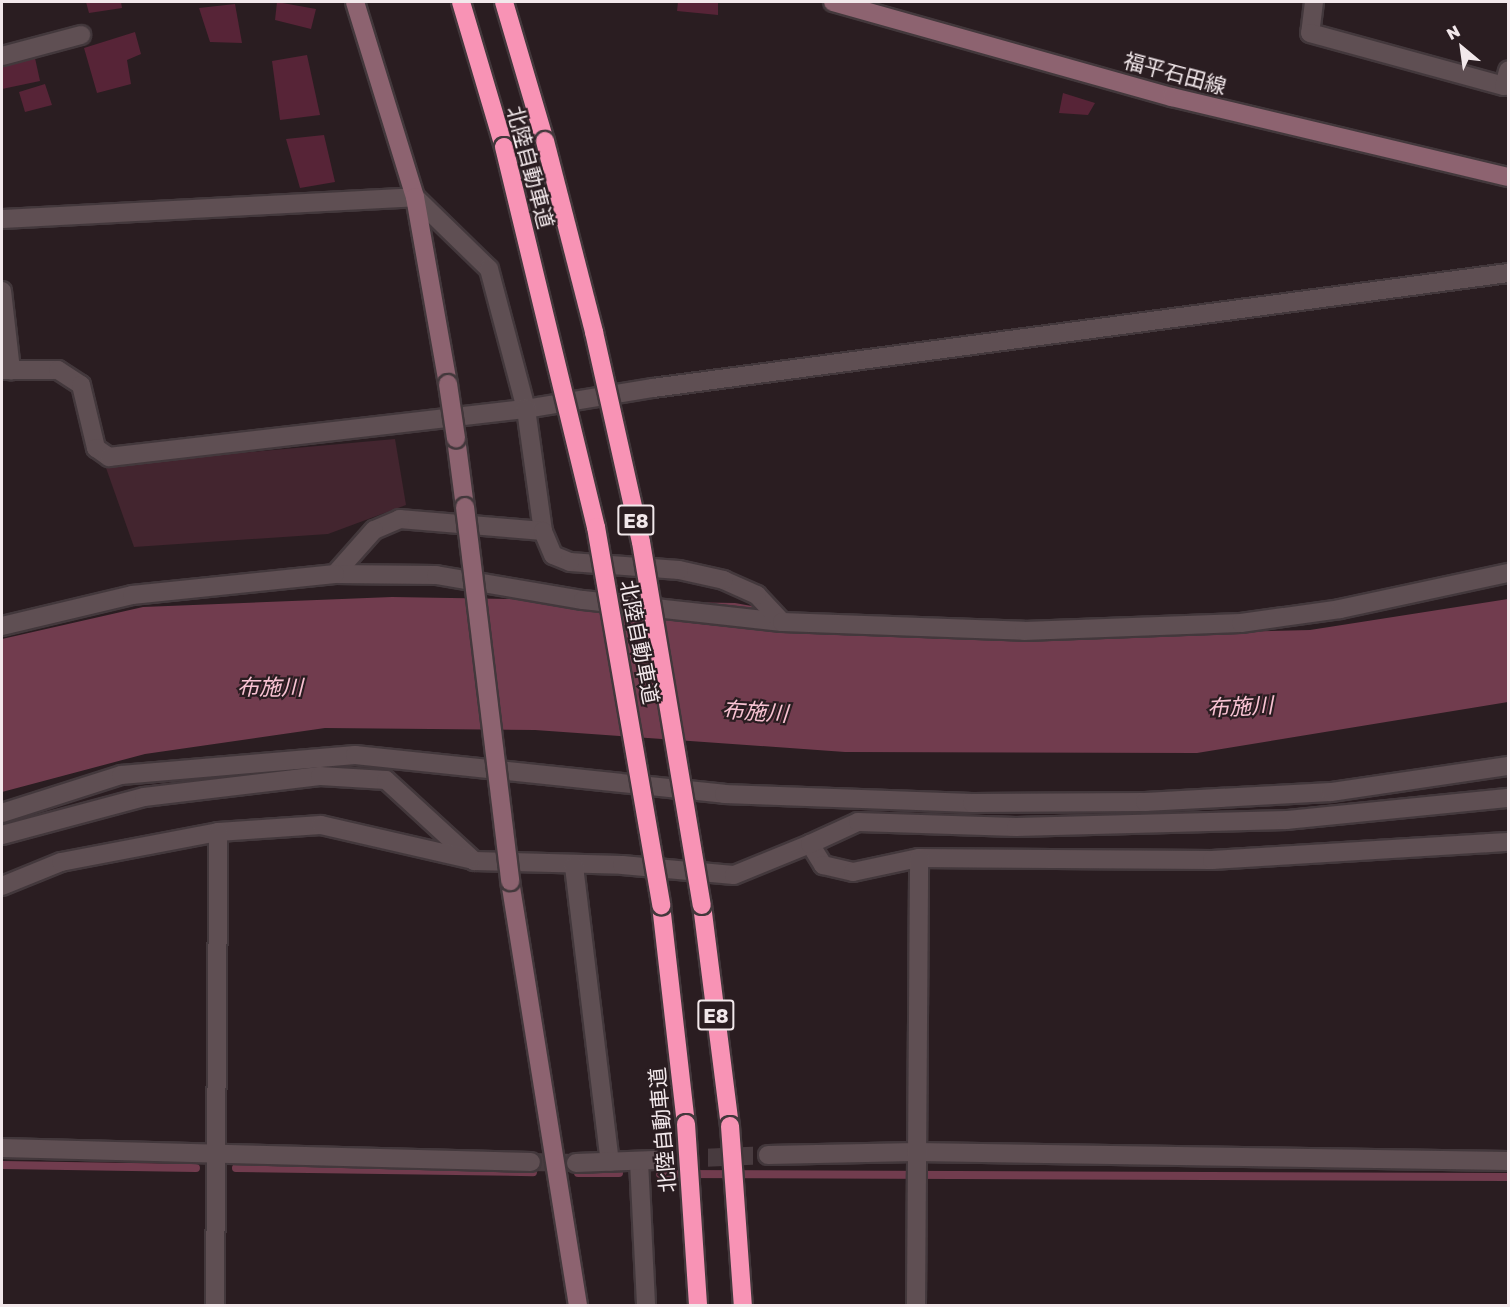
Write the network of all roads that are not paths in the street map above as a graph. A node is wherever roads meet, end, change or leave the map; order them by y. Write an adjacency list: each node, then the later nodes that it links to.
1 (355, 2): 10 (street)
2 (461, 2): 43 (highway, 北陸自動車道 / E8, bridge)
3 (504, 2): 44 (highway, 北陸自動車道 / E8, bridge)
4 (832, 2): 9 (street, 福平石田線)
5 (1314, 2): 8 (street)
6 (81, 35): 7 (street)
7 (2, 56)
8 (1509, 71)
9 (1509, 177)
10 (415, 197): 11 (street); 15 (street); 41 (street, bridge)
11 (2, 219)
12 (1509, 273): 15 (street)
13 (2, 291): 14 (street)
14 (6, 370): 15 (street)
15 (526, 409): 16 (street)
16 (543, 531): 18 (street); 19 (street)
17 (1509, 573): 19 (street)
18 (335, 574): 19 (street); 20 (street)
19 (782, 622)
20 (2, 626)
21 (1509, 766): 23 (street)
22 (1509, 798): 27 (street)
23 (2, 813)
24 (218, 831): 29 (street); 31 (street); 33 (street)
25 (2, 835): 29 (street)
26 (1509, 842): 28 (street)
27 (810, 844): 28 (street); 30 (street)
28 (919, 858): 34 (street)
29 (474, 861): 30 (street)
30 (574, 866): 38 (street)
31 (2, 886)
32 (2, 1149): 33 (street)
33 (216, 1151): 37 (street); 40 (street)
34 (916, 1152): 35 (street); 36 (street); 45 (street)
35 (768, 1155)
36 (1509, 1161)
37 (531, 1162)
38 (610, 1162): 39 (street); 42 (street)
39 (576, 1163)
40 (214, 1305)
41 (578, 1305)
42 (646, 1305)
43 (699, 1305)
44 (743, 1305)
45 (916, 1305)

